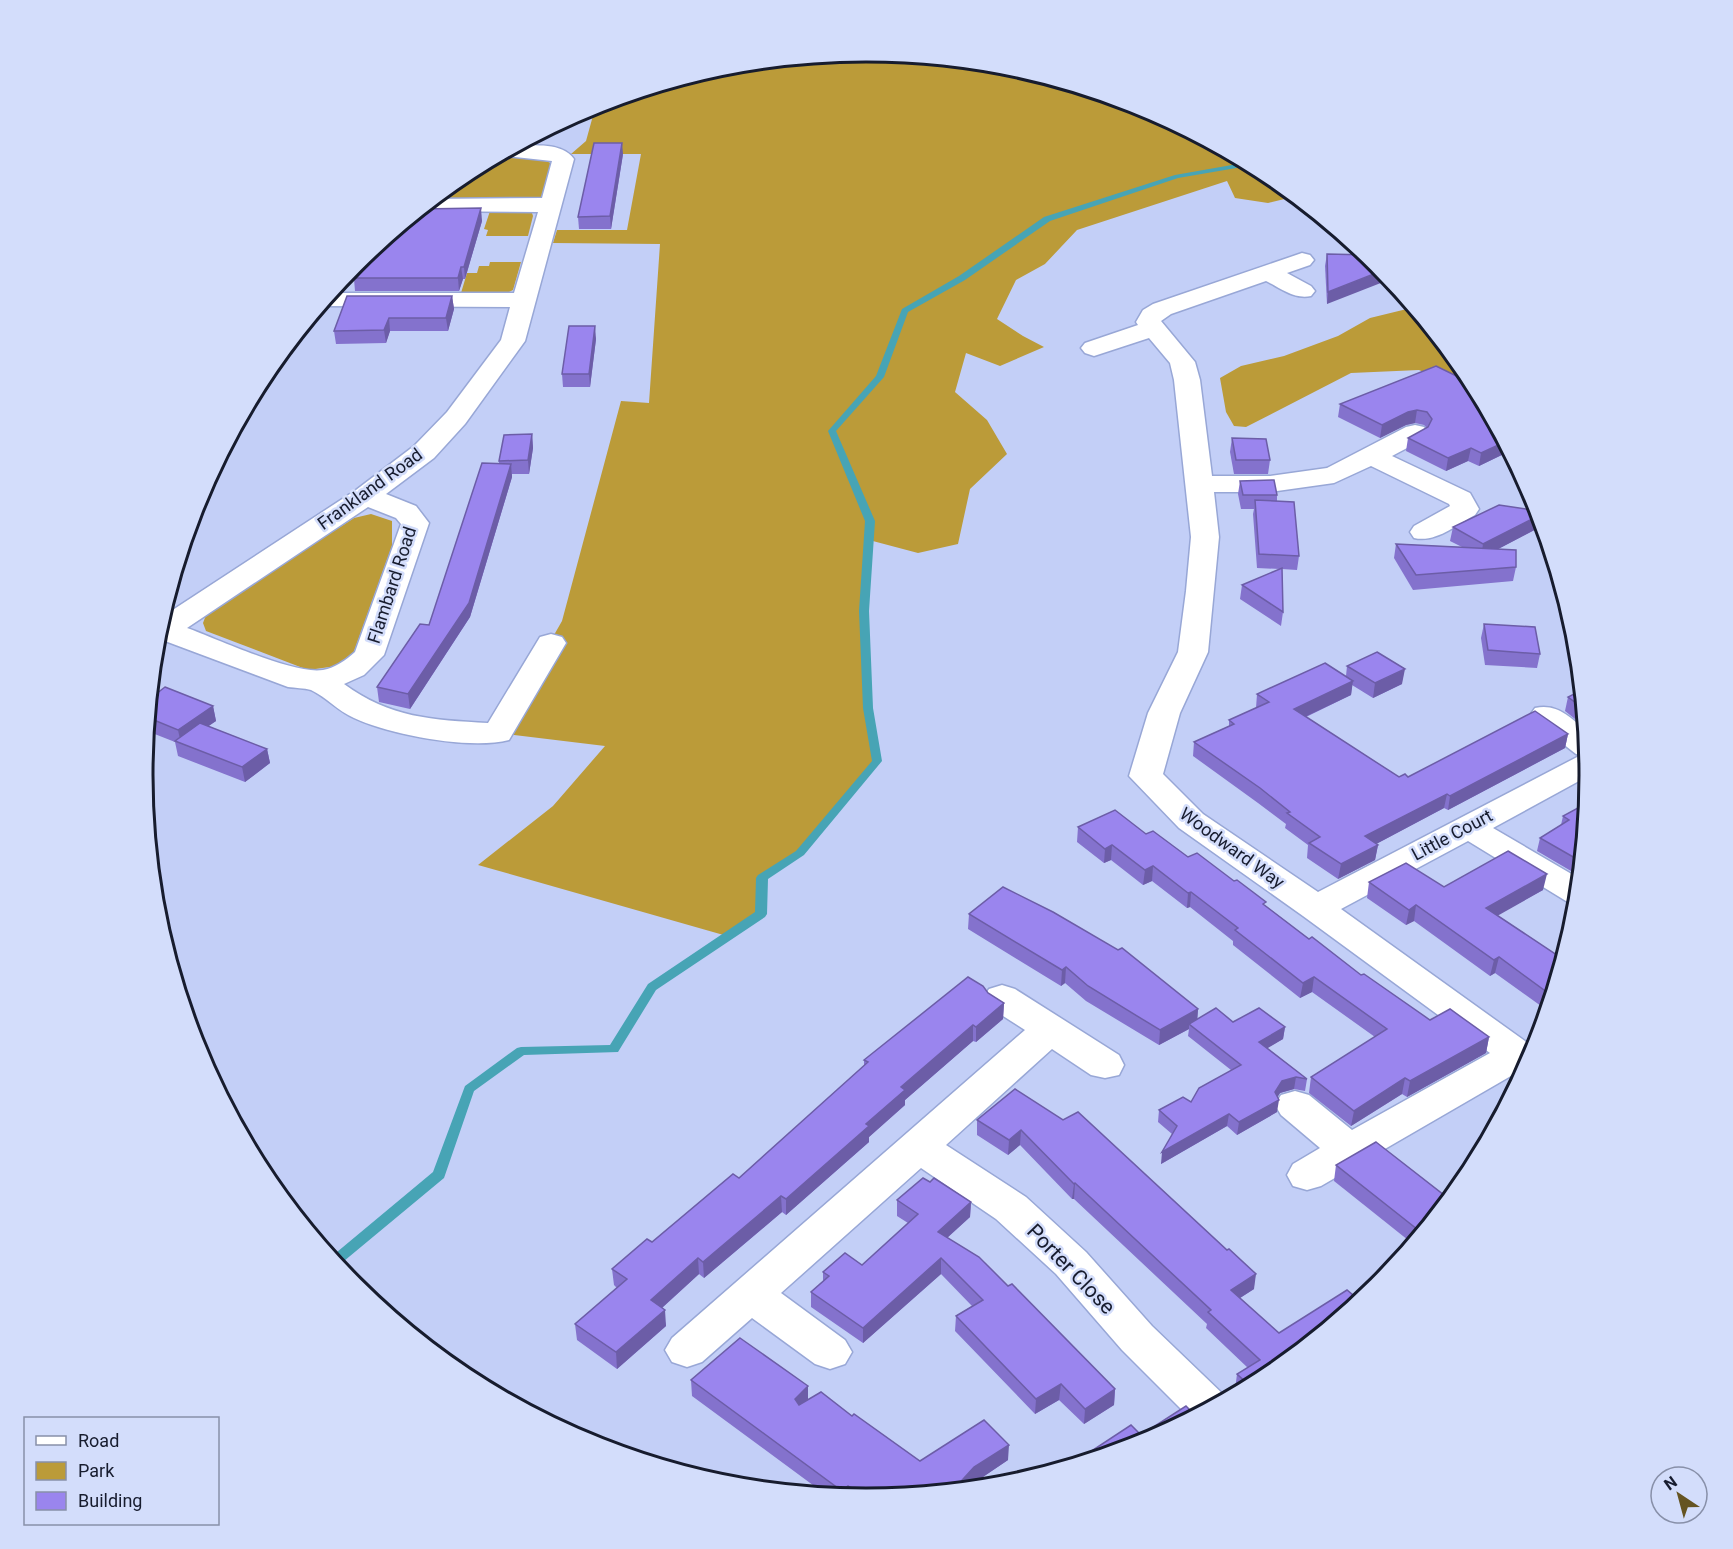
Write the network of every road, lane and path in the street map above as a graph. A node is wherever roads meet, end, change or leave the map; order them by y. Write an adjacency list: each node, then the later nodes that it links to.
1 (520, 152): 2 (street, Frankland Road)
2 (551, 205): 3 (street); 8 (street, Frankland Road)
3 (436, 206)
4 (1302, 260): 5 (street)
5 (1267, 272): 6 (street); 9 (street)
6 (1304, 291)
7 (334, 300): 8 (street)
8 (525, 300): 14 (street, Frankland Road)
9 (1152, 329): 10 (street); 13 (street, Woodward Way)
10 (1094, 348)
11 (1415, 433): 12 (street)
12 (1371, 456): 13 (street); 15 (street)
13 (1199, 484): 27 (street, Woodward Way)
14 (366, 496): 18 (street, Frankland Road); 21 (street, Flambard Road)
15 (1460, 499): 16 (street); 17 (street)
16 (1489, 507)
17 (1424, 532)
18 (170, 623)
19 (168, 632): 21 (street, Flambard Road)
20 (551, 643): 21 (street)
21 (319, 682)
22 (1546, 715): 23 (street)
23 (1579, 740)
24 (1580, 768): 25 (street, Little Court)
25 (1468, 827): 26 (street); 27 (street, Little Court)
26 (1570, 888)
27 (1316, 908): 30 (street, Woodward Way)
28 (1002, 998): 29 (street)
29 (1052, 1030): 32 (street); 34 (street)
30 (1521, 1057)
31 (1519, 1061): 35 (street)
32 (1105, 1065)
33 (1295, 1105): 35 (street)
34 (919, 1148): 37 (street); 40 (street, Porter Close)
35 (1349, 1150): 36 (street)
36 (1307, 1175)
37 (751, 1294): 38 (street); 39 (street)
38 (687, 1350)
39 (830, 1352)
40 (1203, 1403)

